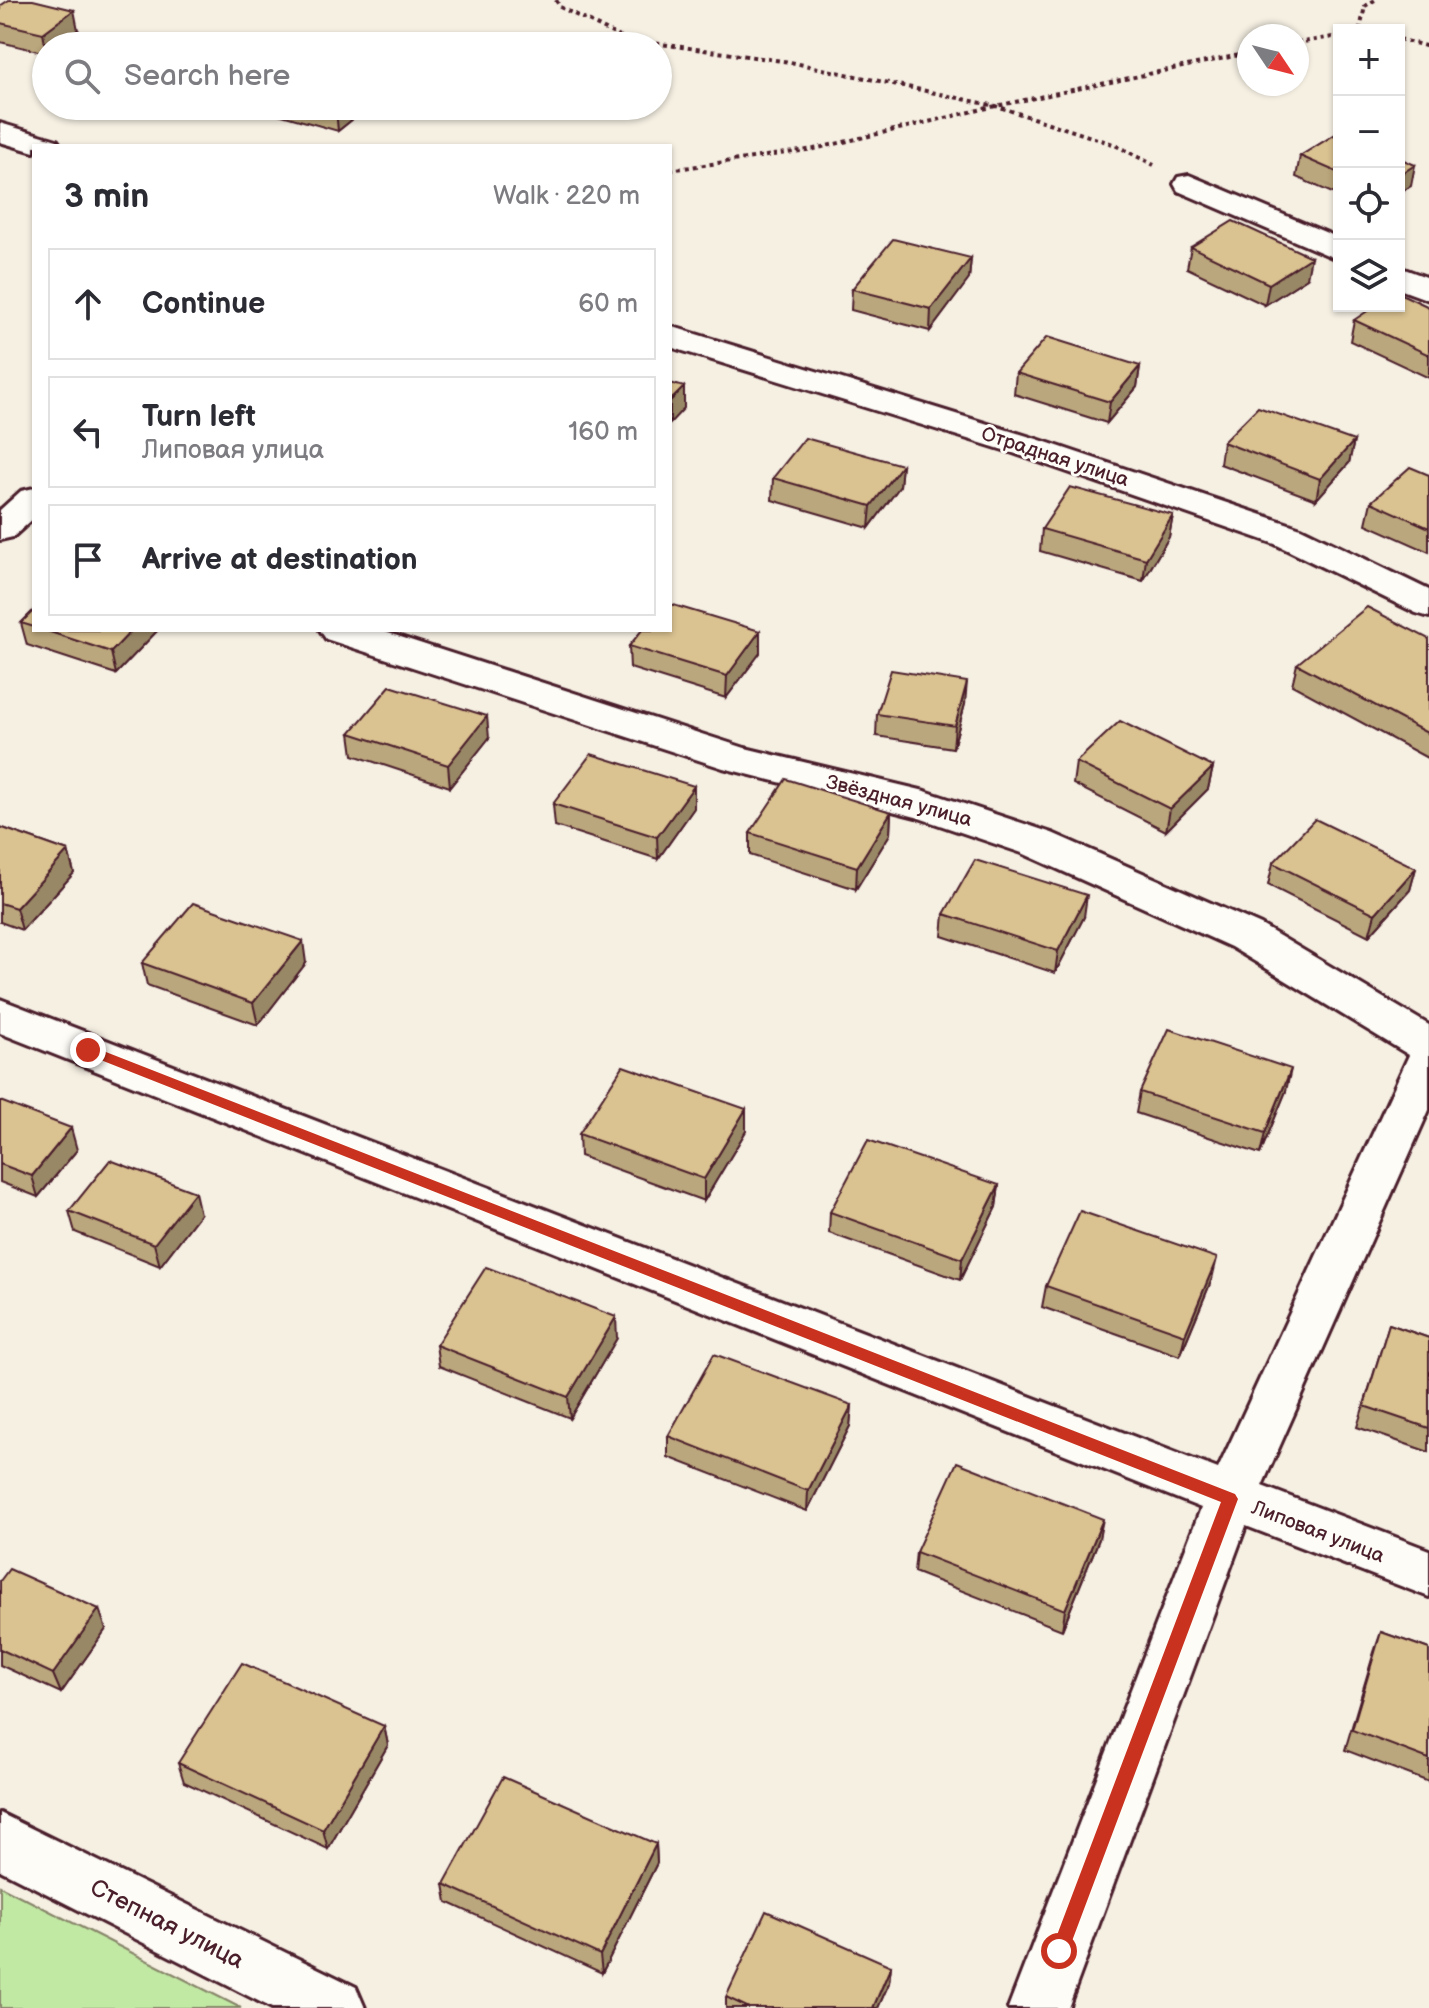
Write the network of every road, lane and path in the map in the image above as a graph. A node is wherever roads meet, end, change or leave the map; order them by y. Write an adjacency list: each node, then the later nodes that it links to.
1 (556, 0): 4 (path)
2 (1375, 0): 3 (path)
3 (1361, 24)
4 (610, 32)
5 (1333, 37): 6 (path)
6 (1309, 41)
7 (1405, 41): 9 (path)
8 (672, 46): 11 (path)
9 (1429, 47)
10 (1237, 56): 11 (path)
11 (996, 106): 14 (path); 15 (path)
12 (0, 132): 13 (street)
13 (39, 144)
14 (672, 170)
15 (1189, 184): 16 (street)
16 (1333, 247)
17 (1405, 280): 18 (street)
18 (1429, 290)
19 (672, 337): 22 (street, Отрадная улица)
20 (32, 501): 21 (street)
21 (10, 526)
22 (1429, 605)
23 (345, 632): 25 (street, Звёздная улица)
24 (0, 1015): 27 (street, Липовая улица)
25 (1429, 1046)
26 (1429, 1060): 27 (street)
27 (1230, 1499): 28 (street, Липовая улица); 31 (street)
28 (1429, 1574)
29 (0, 1840): 30 (street, Степная улица)
30 (335, 2008)
31 (1038, 2008)

